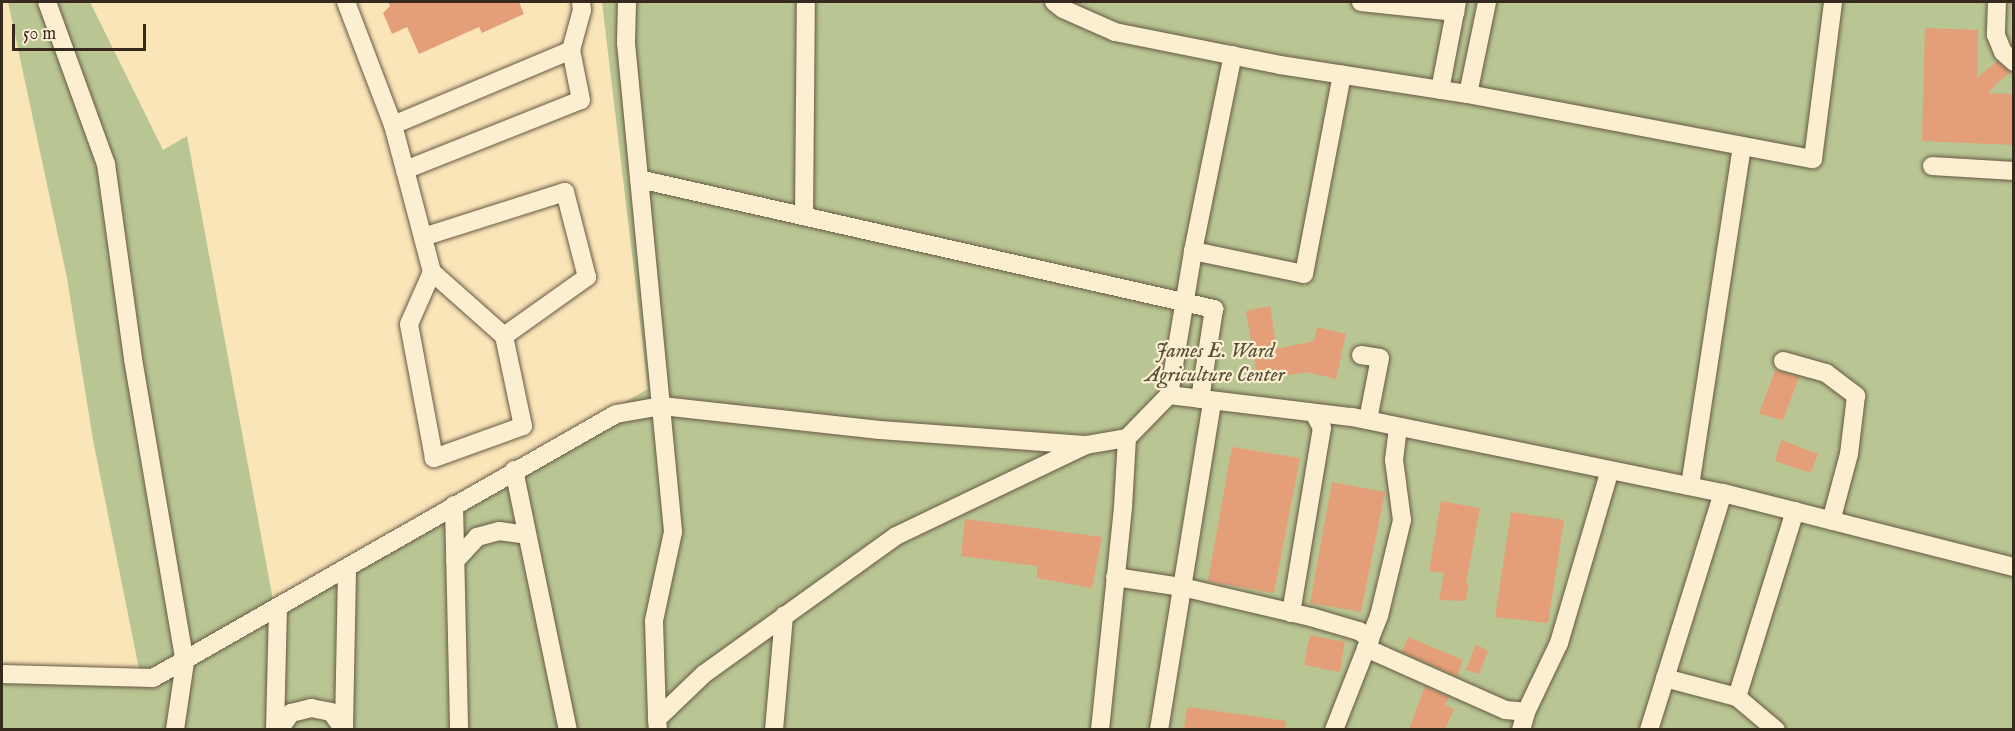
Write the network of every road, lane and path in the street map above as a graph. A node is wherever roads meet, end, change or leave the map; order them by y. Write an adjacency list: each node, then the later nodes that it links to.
1 (47, 2): 57 (lane)
2 (346, 2): 18 (lane)
3 (581, 2): 12 (lane)
4 (627, 2): 23 (lane)
5 (806, 2): 24 (lane)
6 (1054, 2): 13 (lane)
7 (1361, 2): 11 (lane)
8 (1488, 2): 17 (lane)
9 (1833, 2): 19 (lane)
10 (1997, 2): 14 (lane)
11 (1456, 7): 16 (lane)
12 (571, 50): 18 (lane); 21 (lane)
13 (1233, 56): 15 (lane); 26 (lane)
14 (2013, 62)
15 (1342, 75): 16 (lane); 26 (lane)
16 (1440, 90): 17 (lane)
17 (1468, 94): 19 (lane)
18 (393, 124): 21 (lane)
19 (1742, 146): 42 (lane)
20 (1932, 166): 22 (lane)
21 (405, 170): 25 (lane)
22 (2013, 171)
23 (639, 179): 24 (lane); 34 (lane)
24 (804, 216): 28 (lane)
25 (423, 237): 27 (lane); 29 (lane)
26 (1193, 251): 28 (lane)
27 (432, 272): 29 (lane); 29 (lane)
28 (1183, 302): 32 (lane); 33 (lane)
29 (504, 336)
30 (1361, 355): 36 (lane)
31 (1782, 361): 46 (lane)
32 (1169, 395): 33 (lane); 38 (lane)
33 (1206, 401): 35 (lane); 52 (lane)
34 (662, 406): 39 (lane); 40 (lane); 62 (lane)
35 (1314, 413): 36 (lane); 54 (lane)
36 (1368, 420): 37 (lane)
37 (1398, 427): 41 (lane); 56 (lane)
38 (1127, 438): 39 (lane); 51 (lane)
39 (1086, 445): 55 (lane)
40 (514, 470): 44 (lane); 47 (lane)
41 (1610, 470): 42 (lane); 61 (lane)
42 (1690, 486): 43 (lane)
43 (1724, 493): 45 (lane); 59 (lane)
44 (454, 505): 48 (lane); 50 (lane)
45 (1794, 511): 46 (lane); 60 (lane)
46 (1831, 520): 49 (lane)
47 (527, 535): 48 (lane); 67 (lane)
48 (455, 561): 66 (lane)
49 (2013, 567)
50 (347, 568): 53 (lane); 63 (lane)
51 (1115, 577): 52 (lane); 69 (lane)
52 (1182, 587): 54 (lane); 70 (lane)
53 (278, 608): 57 (lane); 65 (lane)
54 (1291, 612): 56 (lane)
55 (784, 615): 62 (lane); 68 (lane)
56 (1368, 644): 61 (lane); 71 (lane)
57 (185, 662): 58 (lane); 64 (lane)
58 (2, 674)
59 (1665, 678): 60 (lane); 72 (lane)
60 (1737, 697): 73 (lane)
61 (1524, 721)
62 (657, 724)
63 (344, 728): 65 (lane)
64 (175, 729)
65 (277, 729)
66 (459, 729)
67 (568, 729)
68 (774, 729)
69 (1100, 729)
70 (1159, 729)
71 (1334, 729)
72 (1649, 729)
73 (1776, 729)

